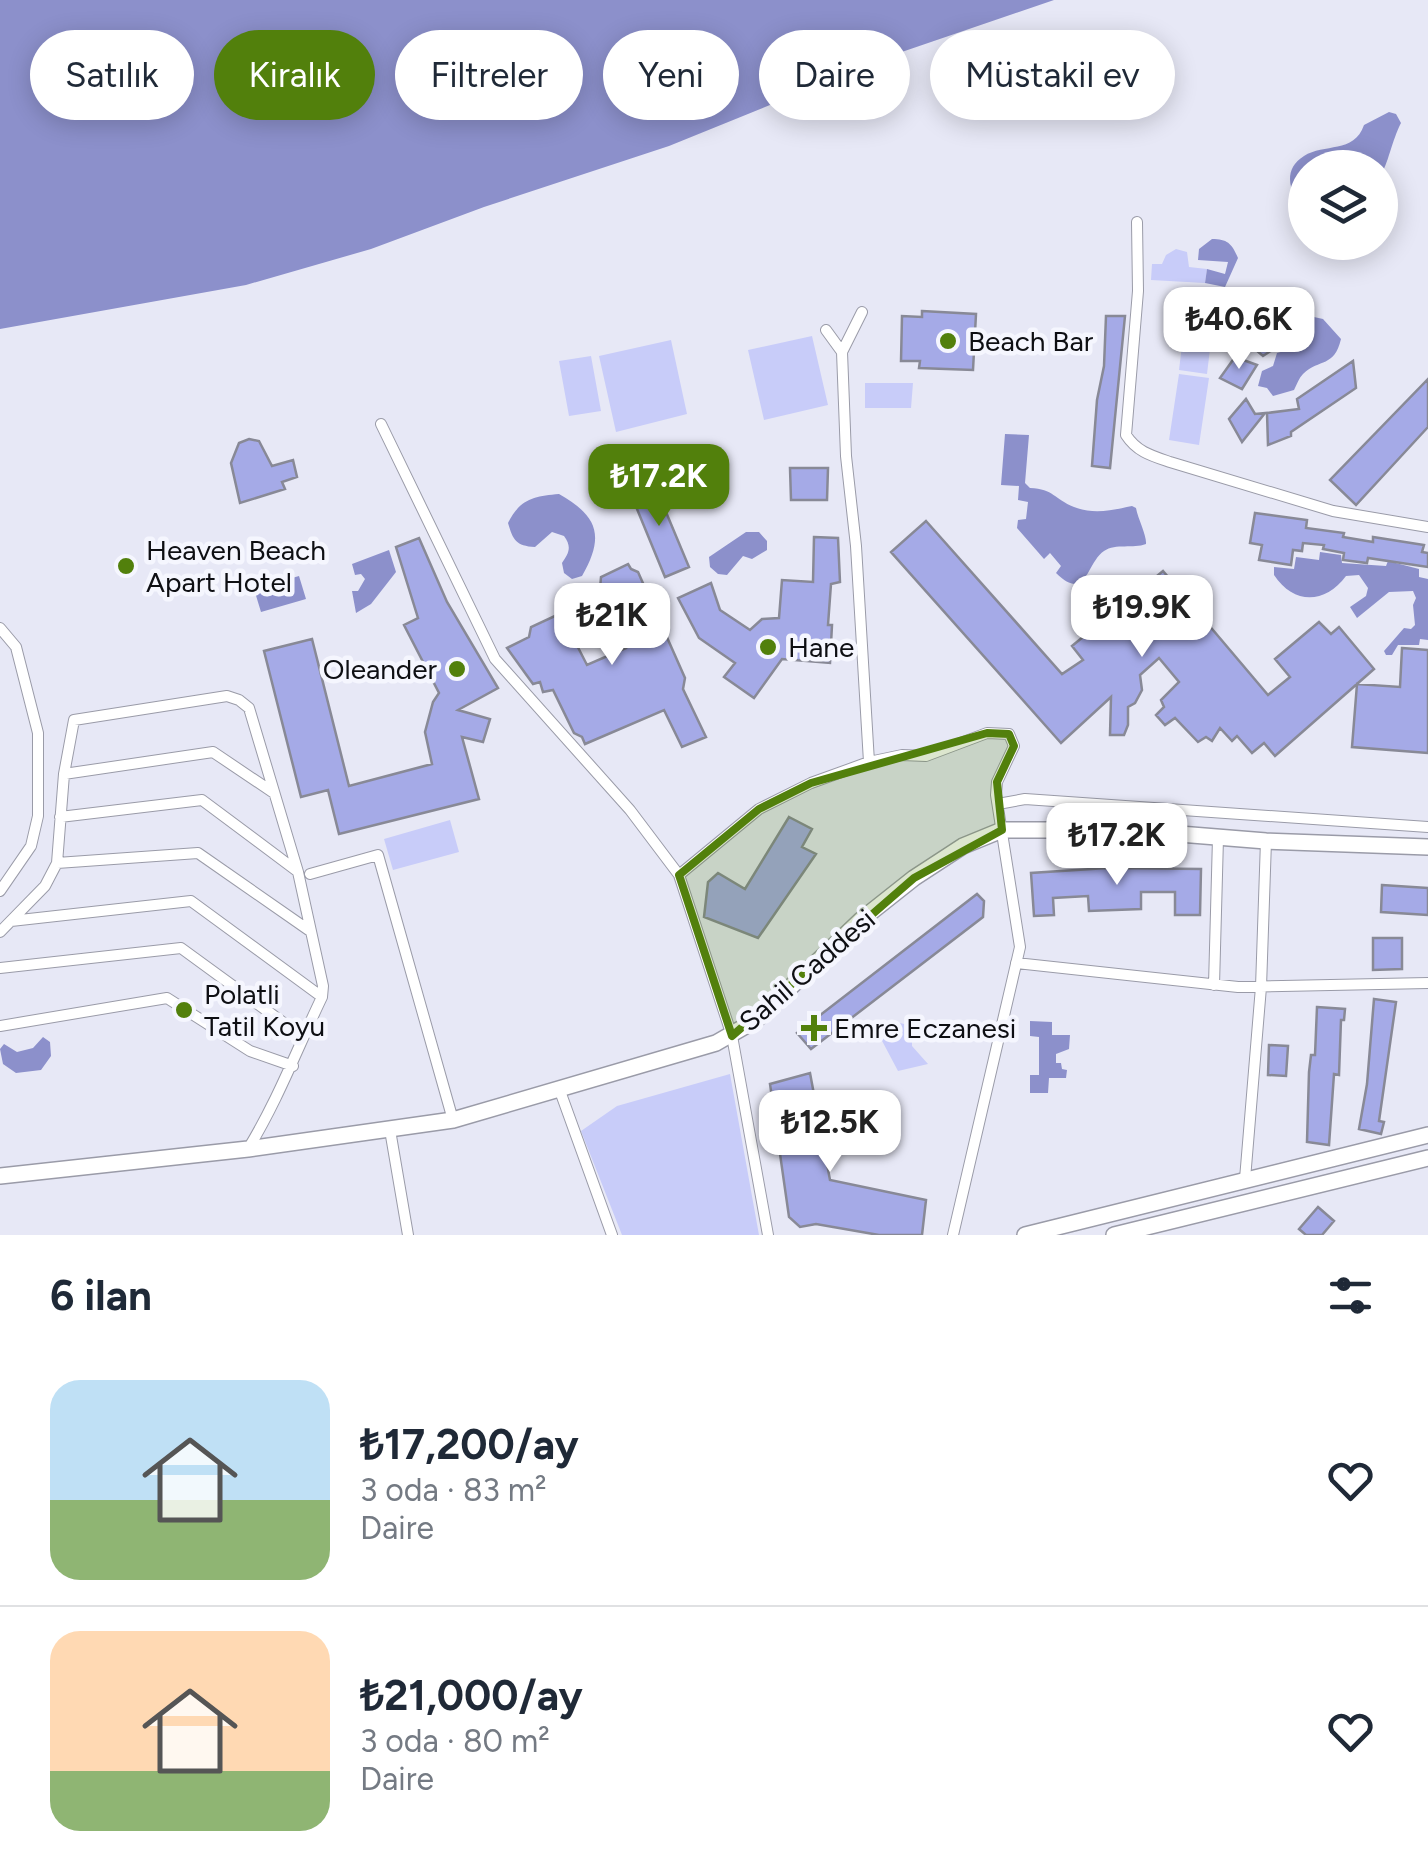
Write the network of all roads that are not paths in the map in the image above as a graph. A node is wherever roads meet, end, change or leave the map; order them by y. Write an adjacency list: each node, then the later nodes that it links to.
1 (1136, 222): 6 (street)
2 (862, 312): 4 (street)
3 (826, 330): 4 (street)
4 (842, 352): 8 (street)
5 (381, 424): 20 (street)
6 (1428, 527)
7 (0, 628): 21 (street)
8 (869, 762): 11 (street); 20 (street)
9 (64, 774): 10 (street); 10 (street); 12 (street)
10 (275, 794): 19 (street)
11 (998, 804): 13 (street); 14 (street)
12 (60, 817): 18 (street); 19 (street)
13 (1428, 827)
14 (1002, 830): 15 (main road, Sahil Caddesi); 25 (street); 32 (main road, Sahil Caddesi)
15 (1218, 838): 16 (main road, Sahil Caddesi); 28 (street)
16 (1266, 841): 17 (main road, Sahil Caddesi); 29 (street)
17 (1428, 847)
18 (57, 863): 22 (street); 24 (street)
19 (304, 873): 24 (street); 36 (street)
20 (679, 875): 32 (street)
21 (0, 891)
22 (11, 920): 23 (street); 30 (street)
23 (0, 932)
24 (311, 932): 30 (street)
25 (1016, 963): 28 (street); 47 (street)
26 (0, 968): 33 (street)
27 (1428, 983): 29 (street)
28 (1214, 984): 29 (street)
29 (1261, 986): 42 (street)
30 (322, 998): 33 (street)
31 (0, 1026): 34 (street)
32 (732, 1036): 35 (main road, Sahil Caddesi); 46 (street)
33 (303, 1037): 34 (street)
34 (293, 1066): 39 (street)
35 (560, 1091): 36 (main road, Sahil Caddesi); 45 (street)
36 (452, 1120): 37 (main road, Sahil Caddesi)
37 (390, 1130): 39 (main road, Sahil Caddesi); 44 (street)
38 (1428, 1135): 42 (main road)
39 (248, 1149): 41 (main road, Sahil Caddesi)
40 (1428, 1158): 43 (main road)
41 (0, 1176)
42 (1245, 1180): 43 (main road); 48 (main road)
43 (1245, 1202): 49 (main road)
44 (408, 1235)
45 (612, 1235)
46 (768, 1235)
47 (952, 1235)
48 (1025, 1235)
49 (1114, 1235)

